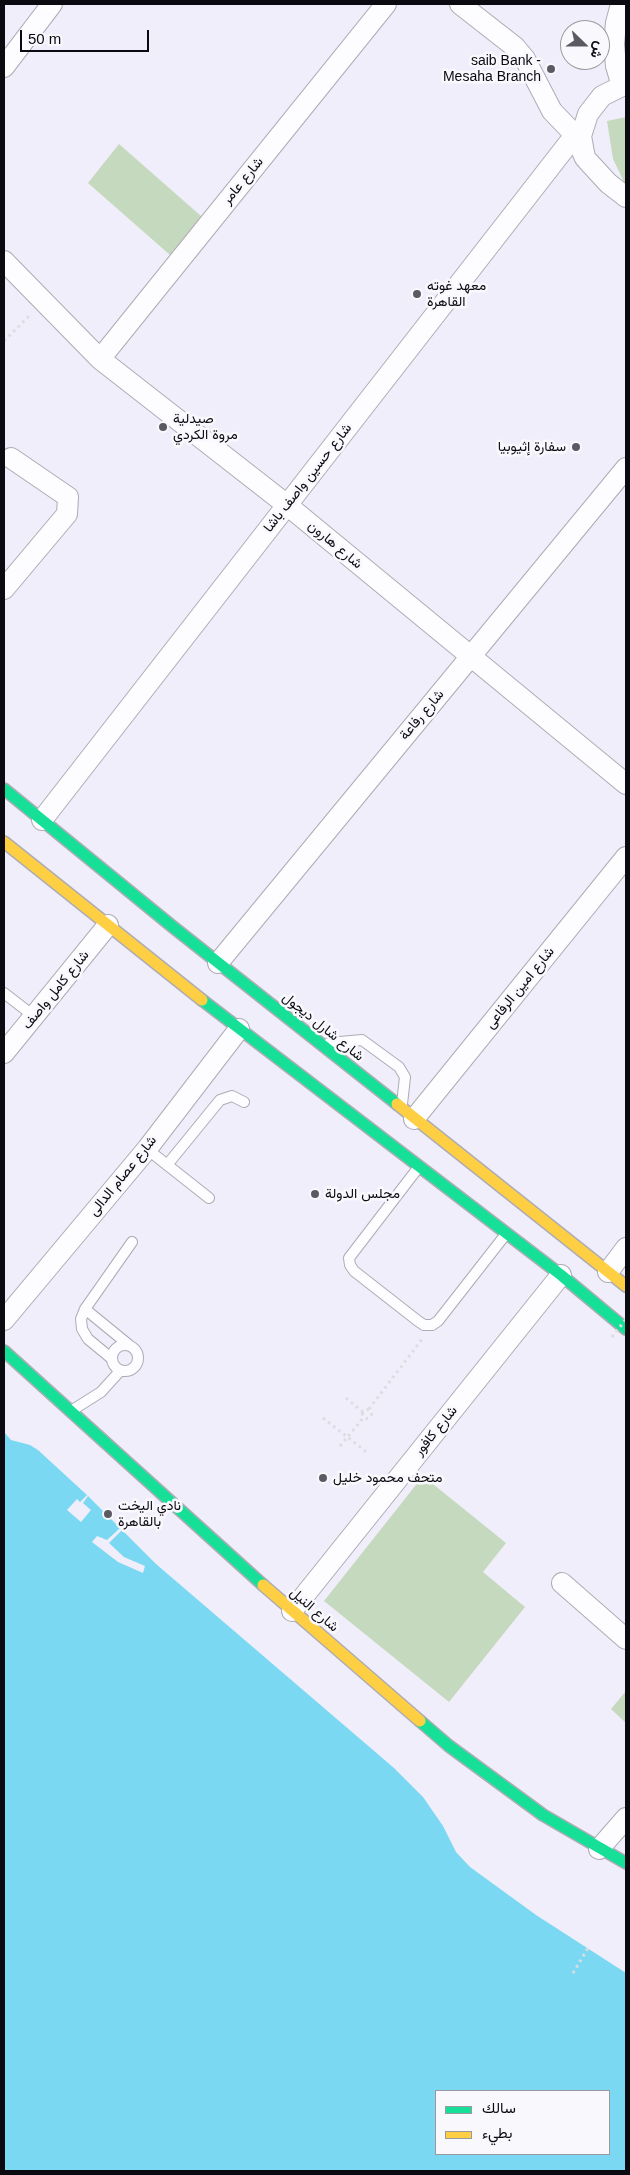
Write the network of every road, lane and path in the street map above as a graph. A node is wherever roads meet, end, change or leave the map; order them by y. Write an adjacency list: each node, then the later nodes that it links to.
1 (52, 4): 5 (street)
2 (386, 4): 13 (street, شارع عامر)
3 (460, 4): 7 (street)
4 (621, 4): 6 (street)
5 (4, 68)
6 (624, 86): 8 (street)
7 (575, 135): 8 (street); 16 (street, شارع حسين واصف باشا)
8 (585, 158): 9 (street)
9 (626, 197)
10 (4, 261): 11 (street, شارع هارون)
11 (44, 301): 12 (path); 13 (street, شارع هارون)
12 (4, 341)
13 (100, 359): 16 (street, شارع هارون)
14 (12, 458): 17 (street)
15 (626, 468): 18 (street, شارع رفاعة)
16 (287, 505): 18 (street, شارع هارون); 21 (street, شارع حسين واصف باشا)
17 (4, 589)
18 (470, 658): 19 (street, شارع هارون); 25 (street, شارع رفاعة)
19 (626, 784)
20 (4, 789): 21 (main road, شارع شارل ديجول)
21 (42, 820): 25 (main road, شارع شارل ديجول)
22 (4, 842): 24 (main road)
23 (626, 857): 32 (street, شارع امين الرفاعى)
24 (108, 925): 27 (street, شارع كامل واصف); 28 (main road)
25 (218, 963): 29 (main road, شارع شارل ديجول)
26 (4, 993): 27 (lane)
27 (35, 1018): 30 (street, شارع كامل واصف)
28 (238, 1029): 33 (street, شارع عصام الدالى); 35 (main road)
29 (316, 1040): 32 (main road, شارع شارل ديجول); 32 (lane)
30 (4, 1053)
31 (244, 1102): 34 (lane)
32 (408, 1114): 40 (main road, شارع شارل ديجول)
33 (147, 1149): 34 (lane); 45 (street, شارع عصام الدالى)
34 (167, 1165): 36 (lane)
35 (419, 1167): 37 (main road); 46 (lane)
36 (209, 1198)
37 (506, 1234): 41 (main road); 46 (lane)
38 (132, 1242): 43 (lane)
39 (626, 1248): 40 (street)
40 (608, 1272): 42 (main road, شارع شارل ديجول)
41 (561, 1275): 47 (main road); 63 (street, شارع كافور)
42 (626, 1286)
43 (85, 1309): 49 (lane); 51 (lane)
44 (626, 1319): 48 (path, bridge)
45 (4, 1320)
46 (432, 1325): 54 (path)
47 (626, 1328)
48 (612, 1337)
49 (129, 1345): 51 (lane); 52 (lane)
50 (4, 1351): 55 (main road, شارع النيل)
51 (111, 1358): 52 (lane)
52 (120, 1370): 55 (lane)
53 (346, 1398): 56 (path)
54 (369, 1409): 56 (path); 57 (path)
55 (70, 1411): 63 (main road, شارع النيل)
56 (363, 1412): 57 (path)
57 (364, 1417): 59 (path)
58 (323, 1418): 59 (path)
59 (348, 1437): 60 (path); 61 (path)
60 (340, 1446)
61 (369, 1454)
62 (562, 1583): 64 (street)
63 (292, 1611): 66 (main road, شارع النيل)
64 (626, 1639)
65 (626, 1818): 66 (street)
66 (599, 1849): 67 (main road, شارع النيل)
67 (626, 1863)
68 (588, 1948): 69 (path)
69 (573, 1972)

